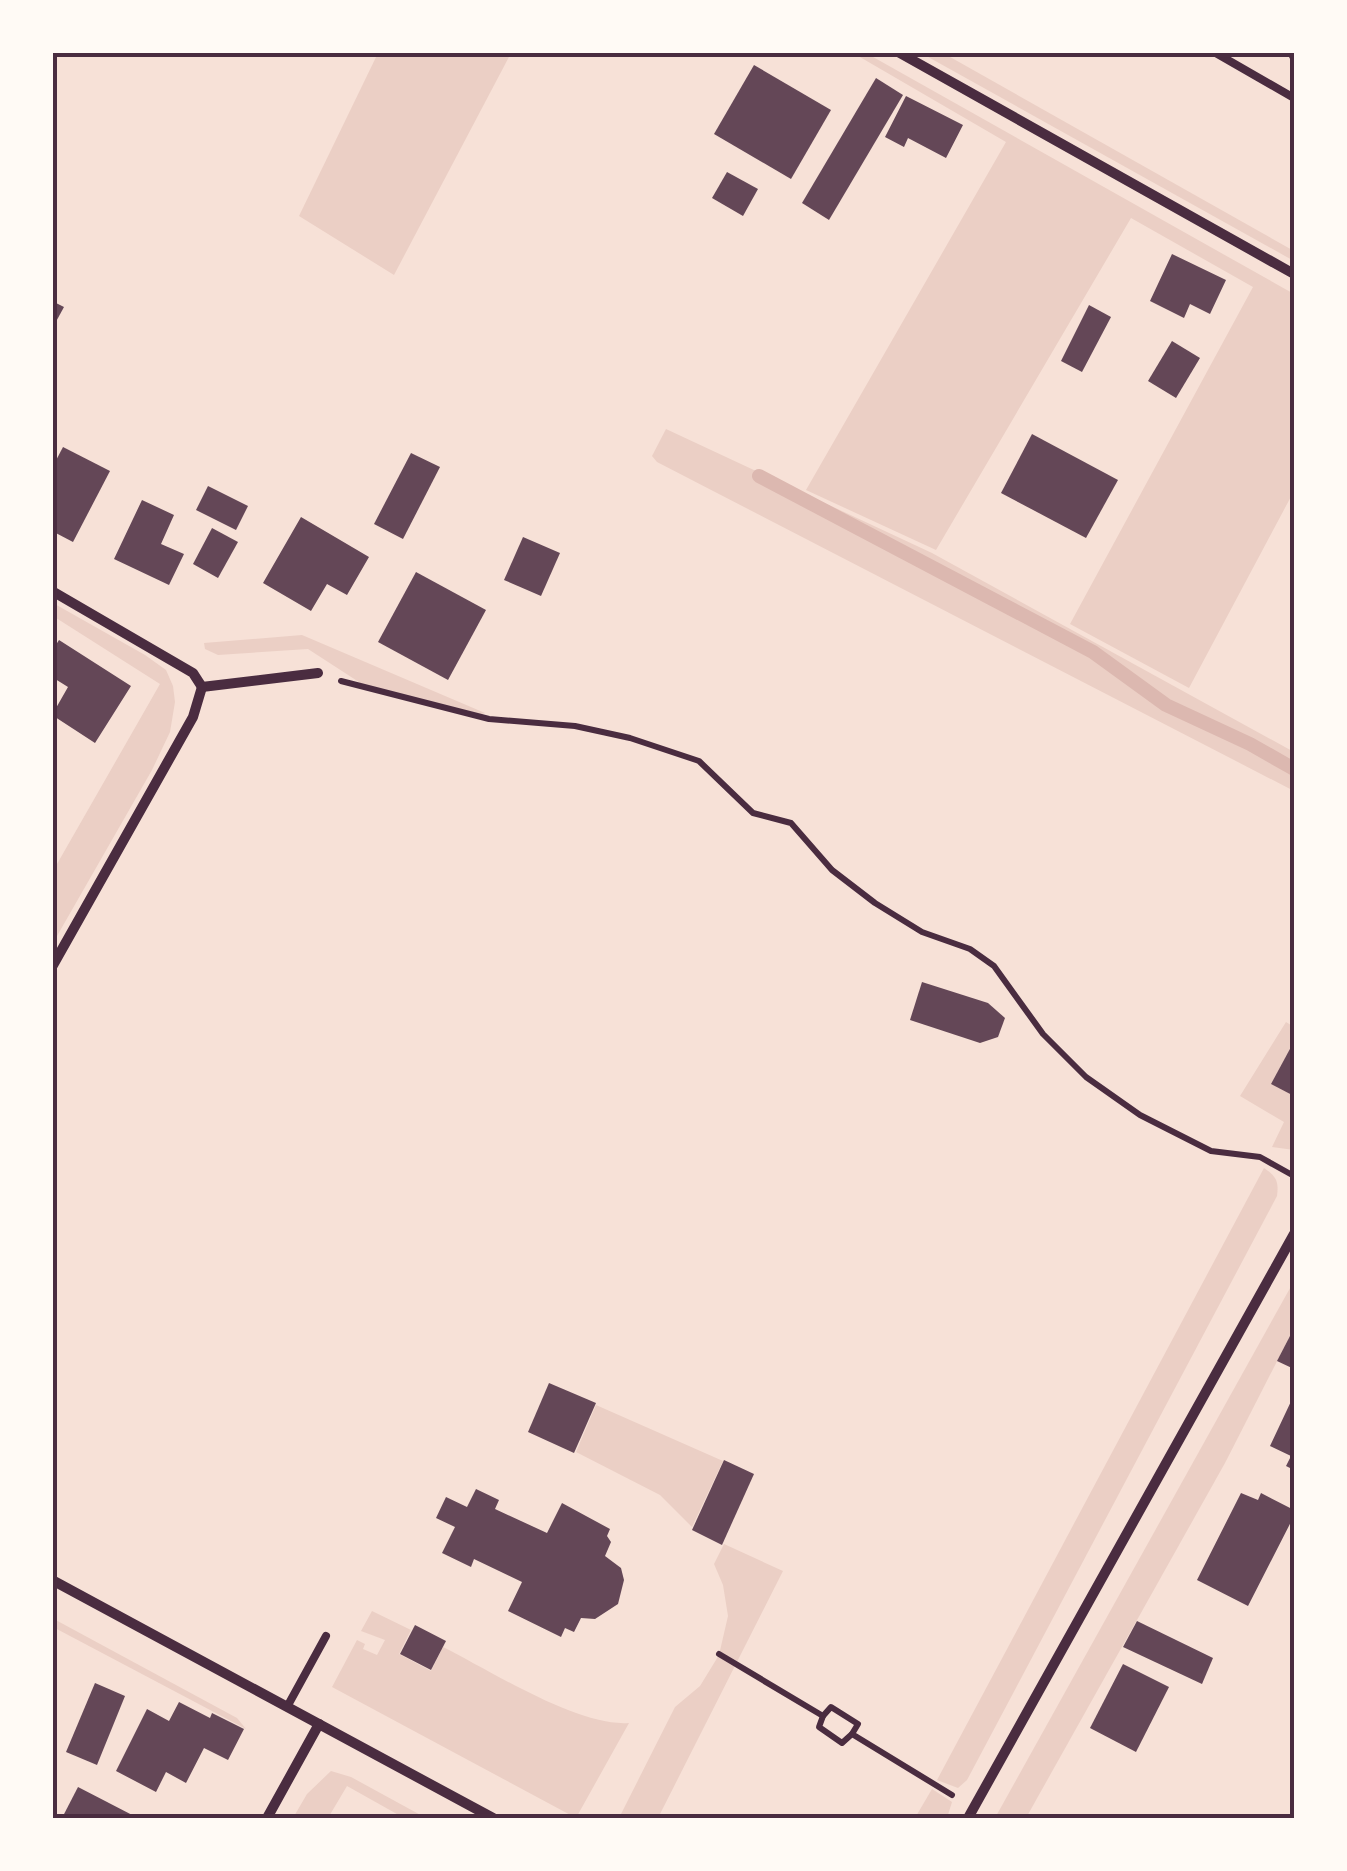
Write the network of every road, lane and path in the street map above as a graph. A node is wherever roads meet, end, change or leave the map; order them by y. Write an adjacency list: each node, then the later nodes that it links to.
1 (898, 52): 4 (street)
2 (1214, 52): 3 (lane)
3 (1294, 98)
4 (1294, 274)
5 (52, 591): 7 (street)
6 (318, 673): 7 (street); 9 (path)
7 (202, 687): 8 (street)
8 (52, 967)
9 (1294, 1176)
10 (1294, 1234): 18 (street)
11 (52, 1580): 14 (street)
12 (326, 1636): 14 (lane)
13 (720, 1654): 15 (path)
14 (287, 1707): 16 (street)
15 (824, 1716): 17 (path); 17 (path)
16 (318, 1724): 19 (street); 20 (street)
17 (852, 1734): 18 (path)
18 (971, 1814)
19 (267, 1818)
20 (493, 1818)

